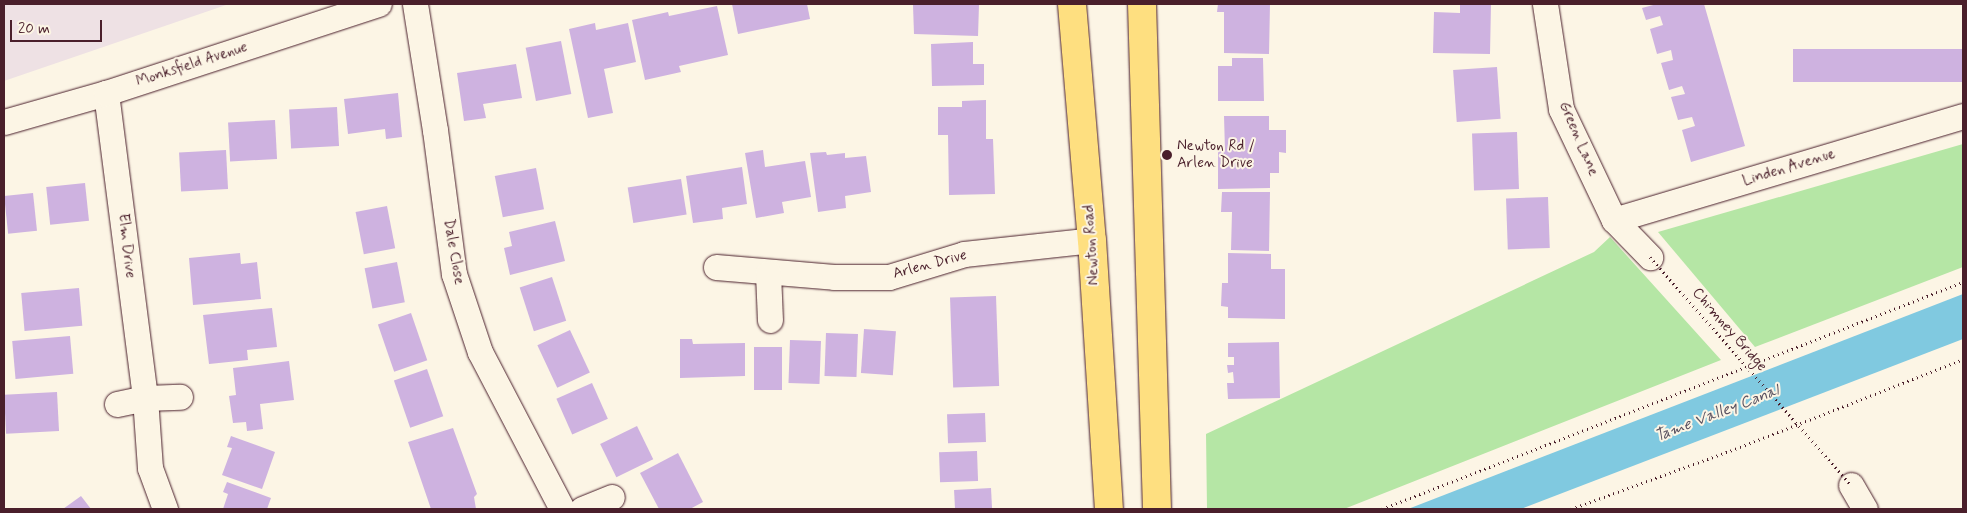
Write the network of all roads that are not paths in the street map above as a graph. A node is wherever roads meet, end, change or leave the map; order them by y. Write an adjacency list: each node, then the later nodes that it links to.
1 (379, 4): 6 (street, Monksfield Avenue)
2 (415, 4): 22 (street, Dale Close)
3 (1072, 4): 10 (highway, Newton Road)
4 (1142, 4): 24 (highway)
5 (1546, 4): 9 (street, Green Lane)
6 (106, 93): 8 (street, Monksfield Avenue); 16 (street, Elm Drive)
7 (1963, 116): 9 (street, Linden Avenue)
8 (4, 122)
9 (1614, 220): 11 (street, Green Lane)
10 (1092, 240): 13 (street, Arlen Drive); 20 (highway, Newton Road)
11 (1650, 257)
12 (716, 267): 13 (street, Arlen Drive)
13 (768, 273): 14 (street)
14 (770, 320)
15 (180, 396): 16 (street)
16 (146, 398): 17 (street); 21 (street, Elm Drive)
17 (117, 404)
18 (1851, 485): 25 (street)
19 (612, 497): 23 (street)
20 (1108, 497)
21 (165, 509)
22 (562, 509)
23 (582, 509)
24 (1157, 509)
25 (1865, 509)

